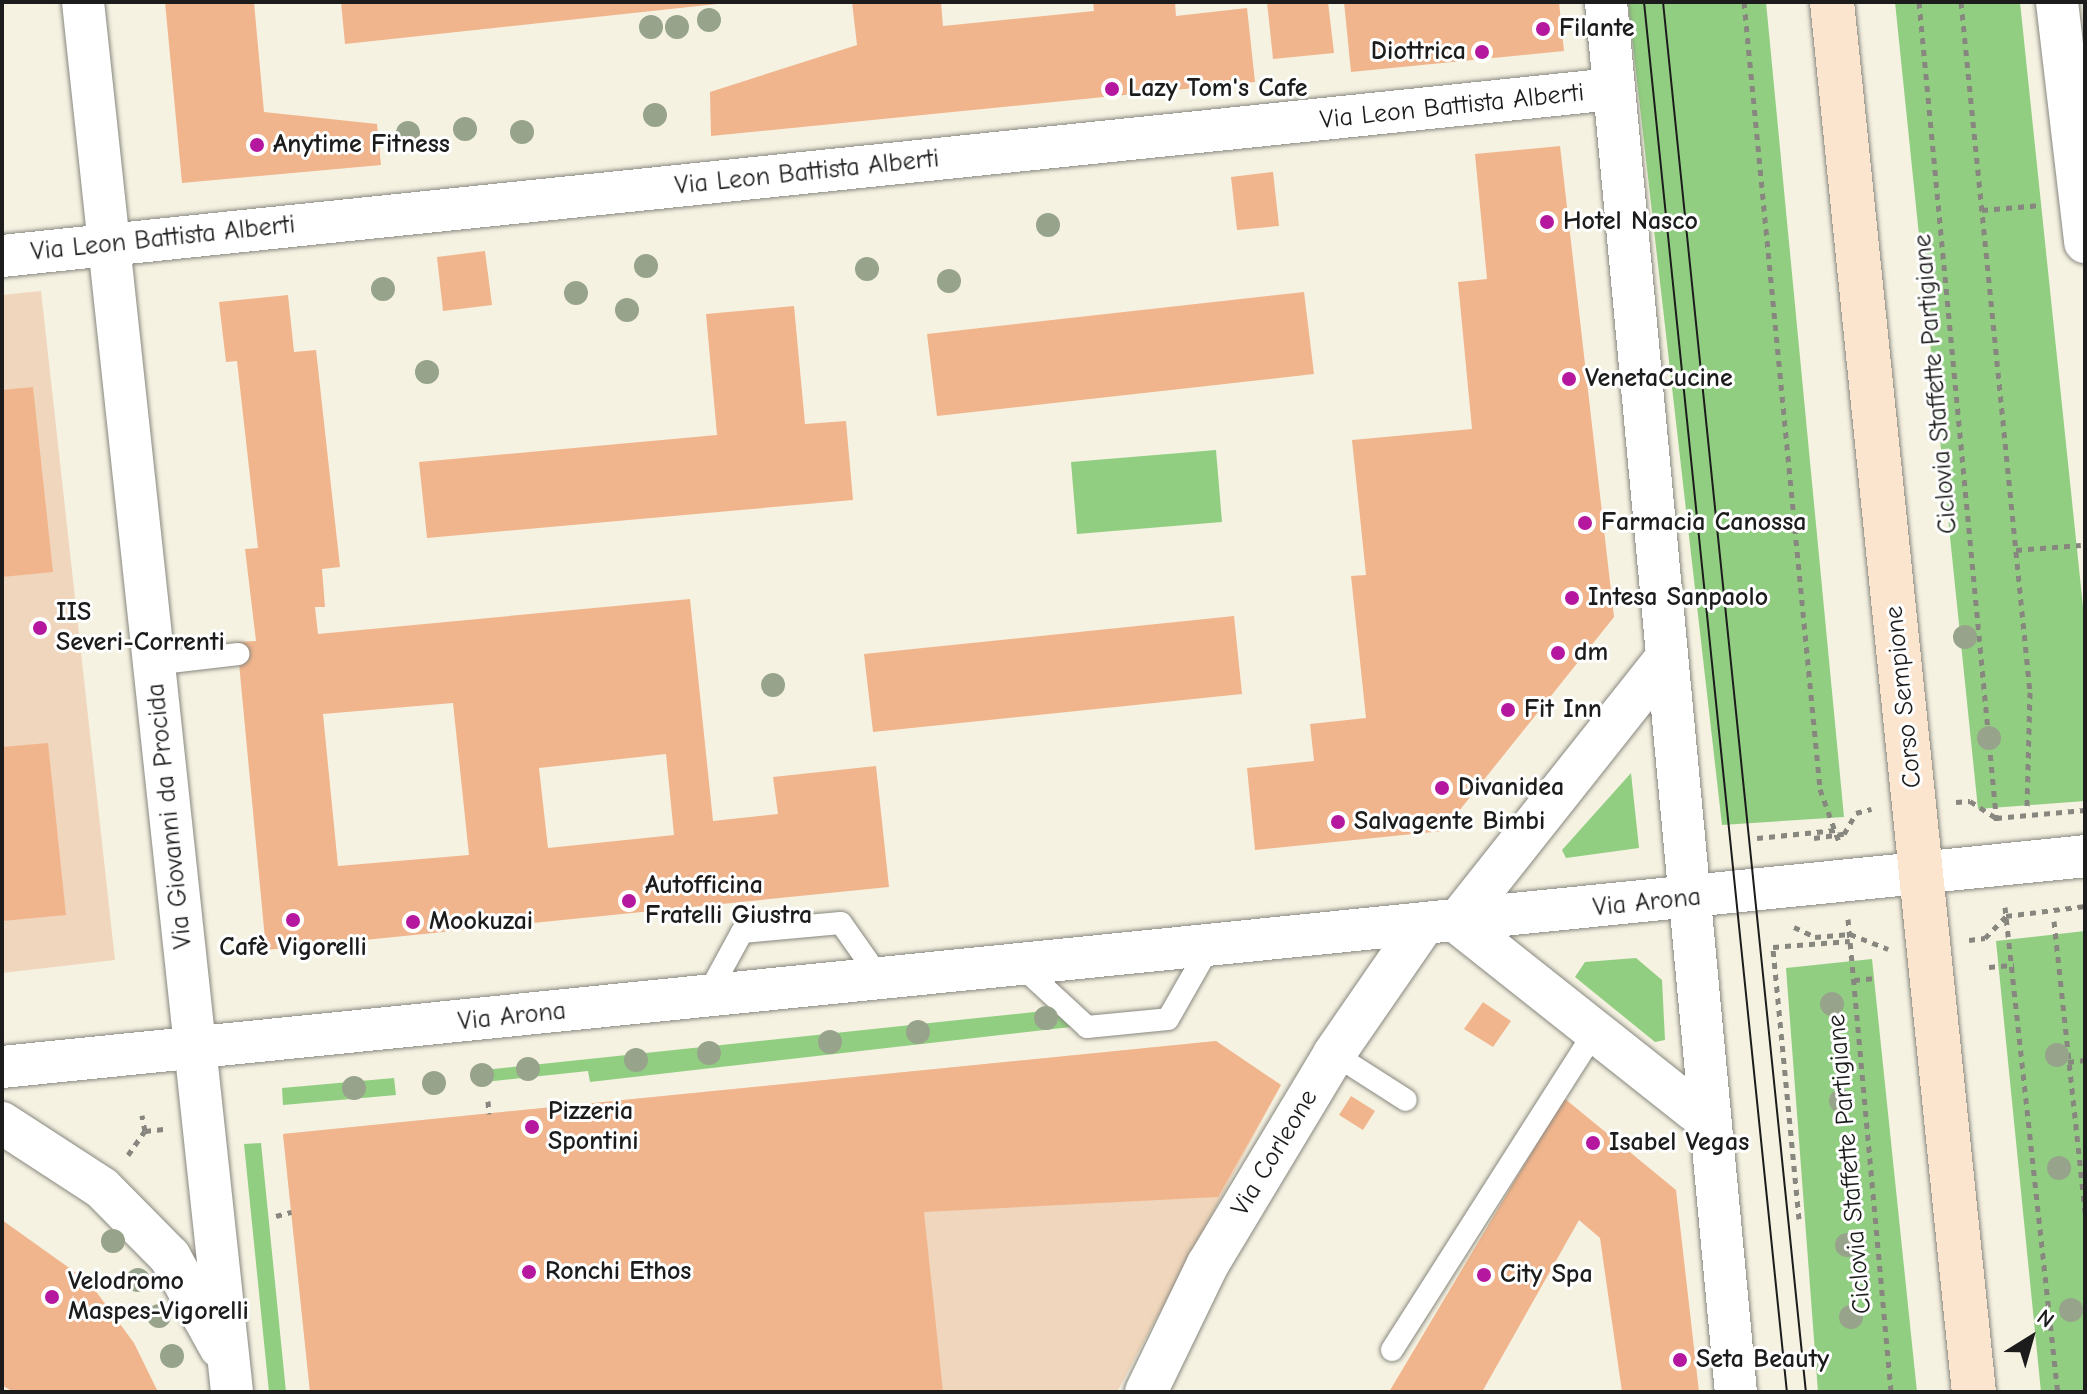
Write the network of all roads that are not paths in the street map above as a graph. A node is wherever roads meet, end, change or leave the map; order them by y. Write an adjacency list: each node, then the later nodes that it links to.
1 (83, 2): 7 (street, Via Giovanni da Procida)
2 (1606, 2): 5 (street)
3 (1832, 2): 13 (main road, Corso Sempione)
4 (2057, 2): 6 (street)
5 (1612, 89): 7 (street, Via Leon Battista Alberti); 10 (street)
6 (2085, 242)
7 (108, 245): 8 (street, Via Leon Battista Alberti); 11 (street, Via Giovanni da Procida)
8 (2, 256)
9 (238, 654): 11 (lane)
10 (1663, 662): 14 (street); 15 (street)
11 (153, 664): 21 (street, Via Giovanni da Procida)
12 (2085, 856): 13 (street, Via Arona)
13 (1924, 875): 14 (street, Via Arona); 31 (main road, Corso Sempione)
14 (1688, 899): 15 (street, Via Arona); 25 (street)
15 (1440, 924): 16 (street, Via Arona); 20 (street); 22 (street, Via Corleone)
16 (1209, 947): 17 (street, Via Arona); 17 (lane)
17 (1021, 966): 18 (street, Via Arona)
18 (881, 980): 19 (street, Via Arona); 19 (lane)
19 (706, 998): 21 (street, Via Arona)
20 (1595, 1031): 25 (street); 27 (lane)
21 (195, 1049): 23 (street, Via Arona); 28 (street, Via Giovanni da Procida)
22 (1334, 1054): 24 (lane); 29 (street, Via Corleone)
23 (2, 1067)
24 (1406, 1100)
25 (1708, 1121): 30 (street)
26 (2, 1123): 28 (street)
27 (1392, 1350)
28 (230, 1377)
29 (1146, 1392)
30 (1736, 1392)
31 (1974, 1392)

